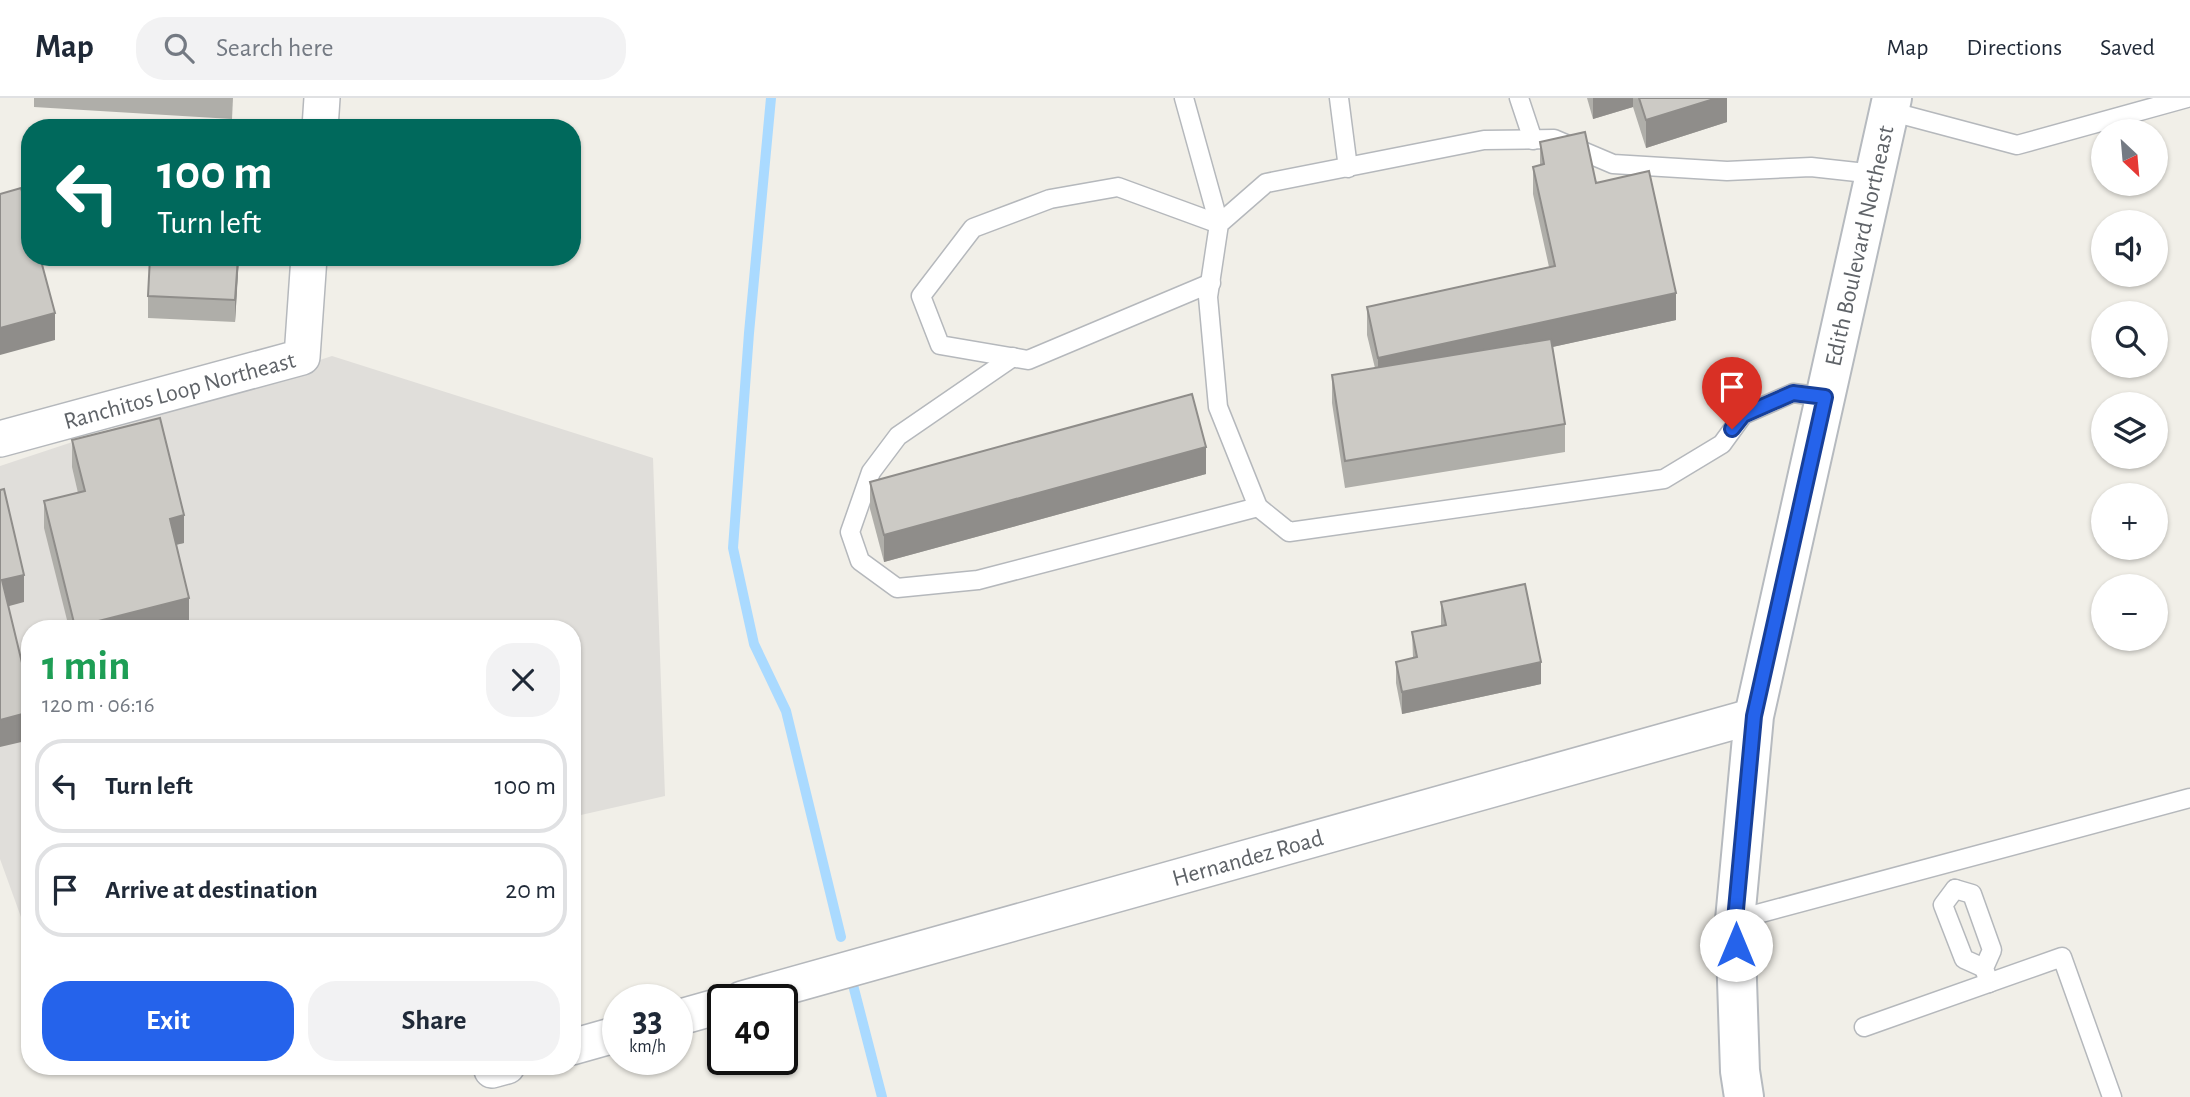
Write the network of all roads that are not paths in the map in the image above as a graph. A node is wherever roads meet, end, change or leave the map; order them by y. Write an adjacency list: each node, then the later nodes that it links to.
1 (322, 98): 7 (street)
2 (1184, 98): 11 (lane)
3 (1339, 98): 9 (lane)
4 (1518, 98): 8 (lane)
5 (2187, 98): 6 (lane)
6 (1891, 104): 10 (street, Edith Boulevard Northeast)
7 (321, 119)
8 (1533, 140): 9 (lane); 10 (lane)
9 (1348, 168): 11 (lane)
10 (1875, 174): 15 (street, Edith Boulevard Northeast)
11 (1219, 224): 13 (lane); 14 (lane)
12 (308, 266): 16 (street, Ranchitos Loop Northeast)
13 (1211, 283): 14 (lane); 17 (lane)
14 (1013, 357): 17 (lane)
15 (1825, 397): 17 (lane); 18 (street, Edith Boulevard Northeast)
16 (0, 439)
17 (1258, 507)
18 (1754, 716): 22 (street, Edith Boulevard Northeast); 24 (street, Hernandez Road)
19 (2190, 798): 20 (lane)
20 (1946, 863): 21 (lane); 22 (lane)
21 (1955, 889): 23 (lane); 23 (lane)
22 (1735, 920): 28 (street, Edith Boulevard Northeast)
23 (1987, 975): 25 (lane); 29 (lane)
24 (796, 984)
25 (1864, 1027)
26 (602, 1039): 27 (street)
27 (581, 1044)
28 (1744, 1097)
29 (2112, 1097)

